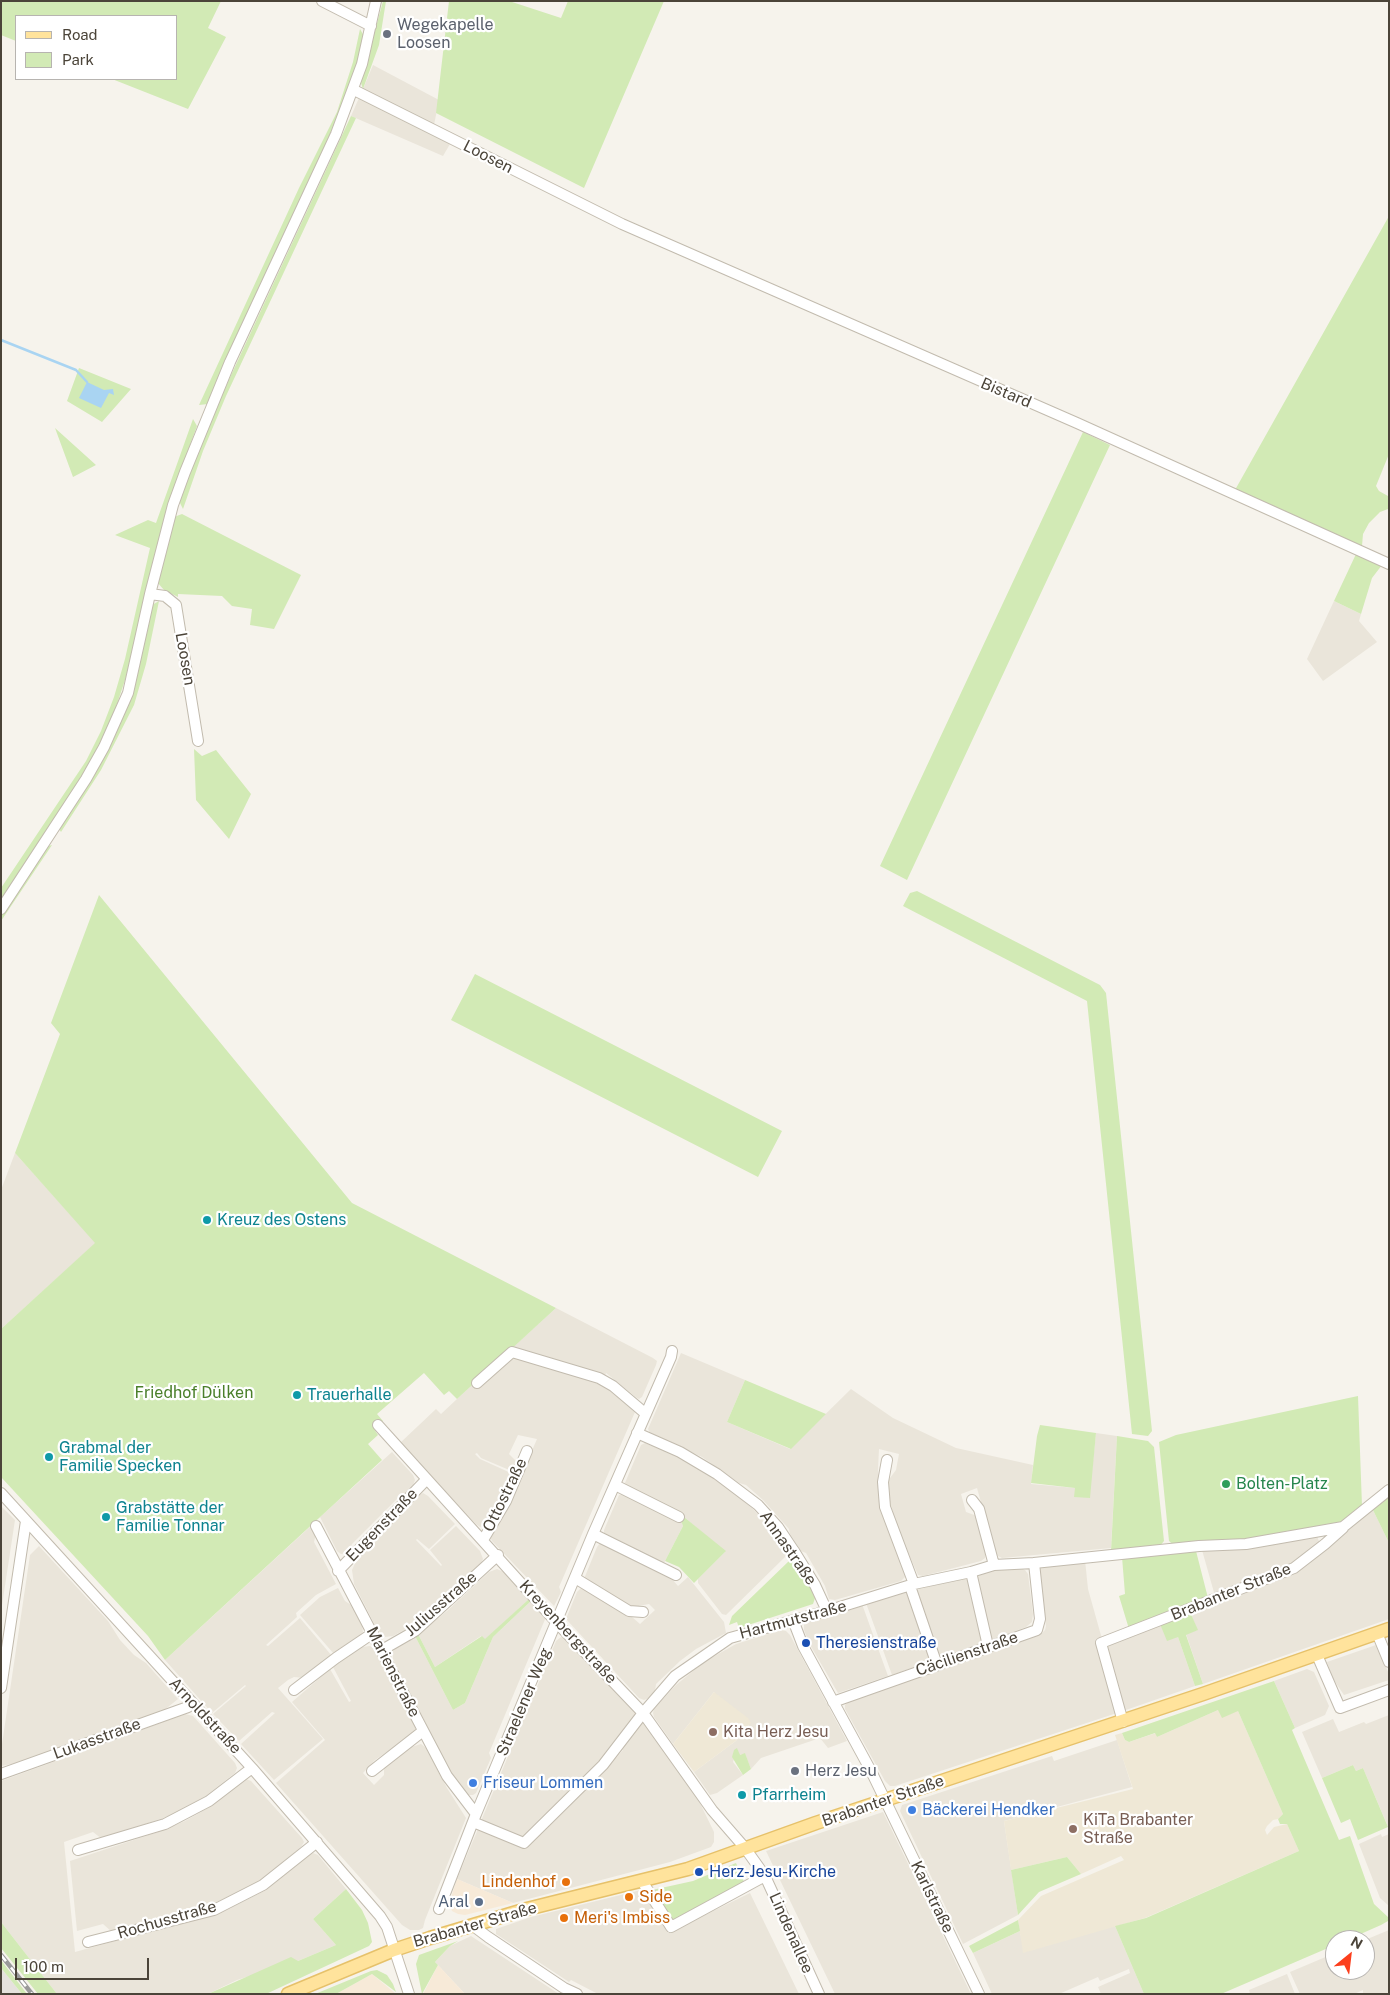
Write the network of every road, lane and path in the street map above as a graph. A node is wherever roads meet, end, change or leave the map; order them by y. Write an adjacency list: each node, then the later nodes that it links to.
1 (322, 1): 3 (street)
2 (376, 1): 3 (street)
3 (371, 26): 4 (street)
4 (354, 90): 5 (street, Loosen); 7 (street)
5 (622, 224): 6 (street, Bistard)
6 (1389, 564)
7 (150, 594): 8 (street, Loosen); 9 (street)
8 (198, 741)
9 (1, 909)
10 (672, 1351): 12 (street, Straelener Weg)
11 (477, 1383): 12 (street)
12 (646, 1414): 14 (street, Straelener Weg)
13 (378, 1425): 17 (street, Kreyenbergstraße)
14 (637, 1434): 18 (street, Straelener Weg); 37 (street, Annastraße)
15 (527, 1451): 27 (street, Ottostraße)
16 (887, 1460): 36 (street)
17 (426, 1480): 27 (street, Kreyenbergstraße); 32 (street, Eugenstraße)
18 (615, 1485): 22 (street); 26 (street, Straelener Weg)
19 (1389, 1490): 25 (street, Brabanter Straße)
20 (1, 1493): 23 (street, Arnoldstraße)
21 (972, 1500): 31 (street)
22 (680, 1517)
23 (26, 1521): 48 (street); 52 (street, Arnoldstraße)
24 (316, 1526): 32 (street, Marienstraße)
25 (1343, 1527): 29 (street, Brabanter Straße); 54 (street, Brabanter Straße)
26 (593, 1534): 34 (street); 35 (street, Straelener Weg)
27 (483, 1540): 28 (street, Kreyenbergstraße)
28 (498, 1555): 40 (street, Kreyenbergstraße); 44 (street, Juliusstraße)
29 (1104, 1555): 30 (street, Hartmutstraße)
30 (1034, 1563): 31 (street, Hartmutstraße); 43 (street, Cäcilienstraße)
31 (994, 1565): 33 (street, Hartmutstraße)
32 (338, 1571): 42 (street, Marienstraße)
33 (971, 1572): 36 (street, Hartmutstraße); 43 (street)
34 (676, 1575)
35 (576, 1578): 38 (street); 40 (street, Straelener Weg)
36 (912, 1585): 37 (street, Hartmutstraße); 47 (street)
37 (827, 1611): 39 (street, Hartmutstraße)
38 (642, 1612)
39 (793, 1620): 51 (street); 53 (street, Hartmutstraße)
40 (557, 1622): 53 (street, Kreyenbergstraße); 60 (street, Straelener Weg)
41 (1383, 1631): 45 (main road, Brabanter Straße); 46 (street)
42 (373, 1633): 44 (street, Marienstraße); 49 (street)
43 (988, 1646): 47 (street, Cäcilienstraße)
44 (382, 1650): 55 (street, Marienstraße)
45 (1317, 1655): 50 (street); 54 (main road, Brabanter Straße)
46 (1389, 1662)
47 (937, 1665): 51 (street, Cäcilienstraße)
48 (1, 1688)
49 (294, 1690)
50 (1389, 1690)
51 (833, 1702): 59 (street)
52 (192, 1703): 56 (street, Arnoldstraße); 58 (street, Lukasstraße)
53 (643, 1713): 60 (street, Hartmutstraße); 62 (street, Kreyenbergstraße)
54 (1123, 1722): 59 (main road, Brabanter Straße)
55 (424, 1731): 57 (street); 60 (street, Marienstraße)
56 (252, 1768): 61 (street, Arnoldstraße); 63 (street)
57 (372, 1771)
58 (1, 1774)
59 (885, 1800): 62 (main road, Brabanter Straße); 74 (street, Karlstraße)
60 (475, 1818): 66 (street, Straelener Weg)
61 (317, 1842): 68 (street, Rochusstraße); 69 (street, Arnoldstraße)
62 (745, 1848): 64 (street, Lindenallee); 65 (main road, Brabanter Straße)
63 (78, 1850)
64 (765, 1876): 65 (street); 73 (street, Lindenallee)
65 (642, 1881): 67 (main road, Brabanter Straße)
66 (439, 1909)
67 (472, 1925): 69 (main road, Brabanter Straße); 72 (street)
68 (88, 1942)
69 (394, 1950): 70 (main road, Brabanter Straße); 71 (street, Arnoldstraße)
70 (288, 1994)
71 (409, 1994)
72 (577, 1994)
73 (819, 1994)
74 (978, 1994)

